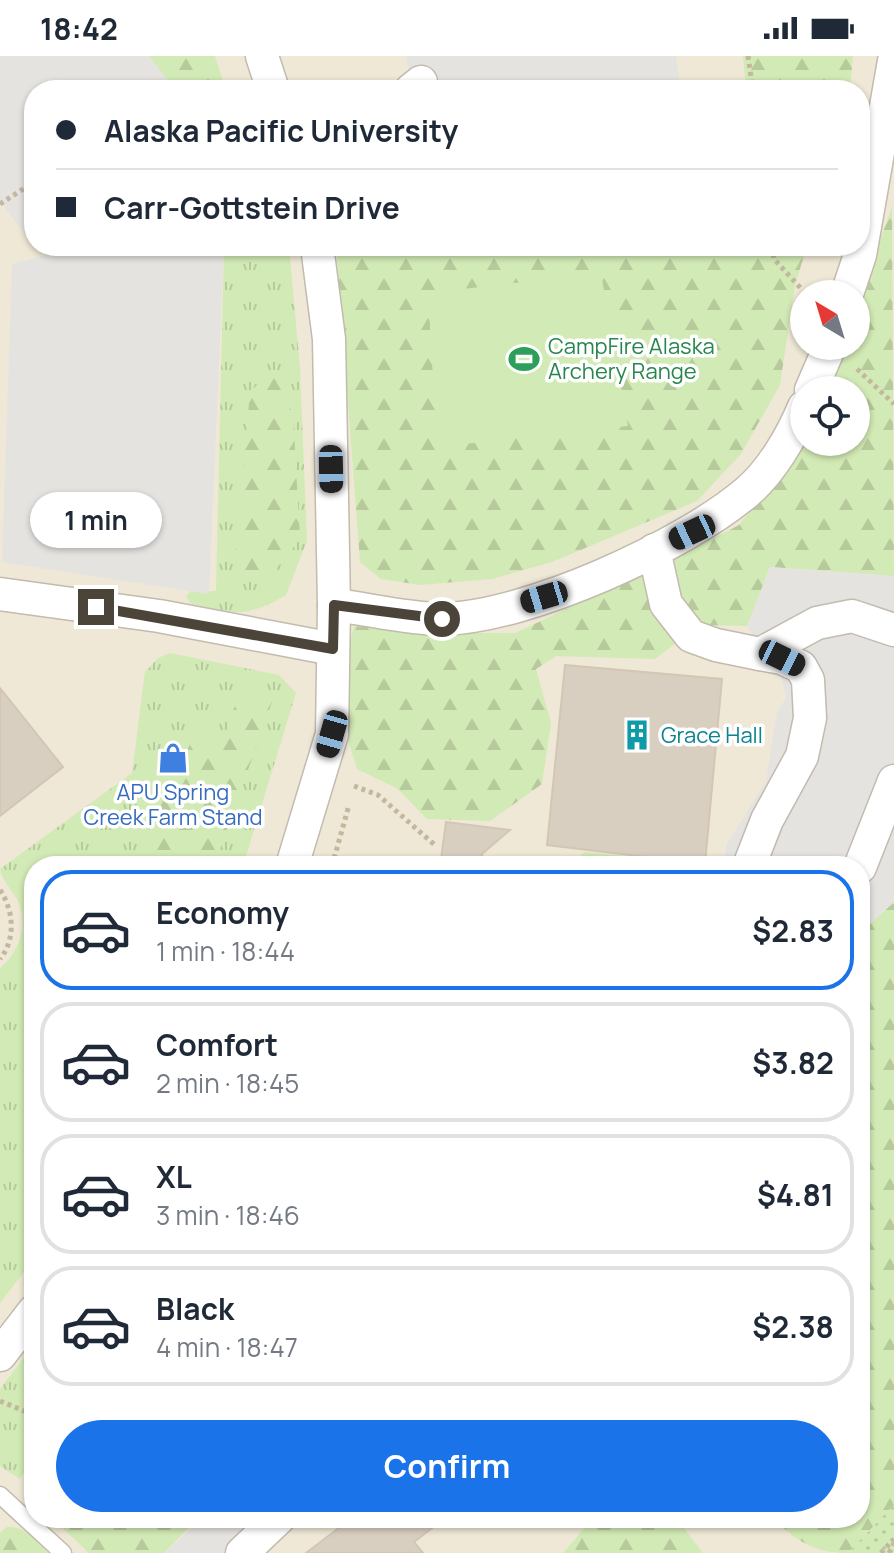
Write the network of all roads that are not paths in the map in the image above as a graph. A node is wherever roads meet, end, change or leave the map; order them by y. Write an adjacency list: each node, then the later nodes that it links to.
1 (262, 56): 3 (street)
2 (894, 61): 4 (street)
3 (270, 80)
4 (884, 168): 5 (street)
5 (870, 219)
6 (318, 256): 14 (street)
7 (860, 256): 8 (street)
8 (852, 280)
9 (838, 360): 10 (street)
10 (823, 376)
11 (790, 431): 12 (street)
12 (654, 550): 14 (street); 17 (street)
13 (0, 594): 16 (street)
14 (334, 605): 16 (street)
15 (894, 630): 17 (street)
16 (333, 649): 19 (street)
17 (760, 654): 20 (street)
18 (894, 781): 21 (street)
19 (295, 856)
20 (753, 856)
21 (864, 856)
22 (24, 1324): 23 (street)
23 (0, 1355)
24 (0, 1495): 25 (lane)
25 (24, 1517)
26 (36, 1528): 28 (lane)
27 (268, 1528): 29 (street)
28 (63, 1553)
29 (242, 1553)

